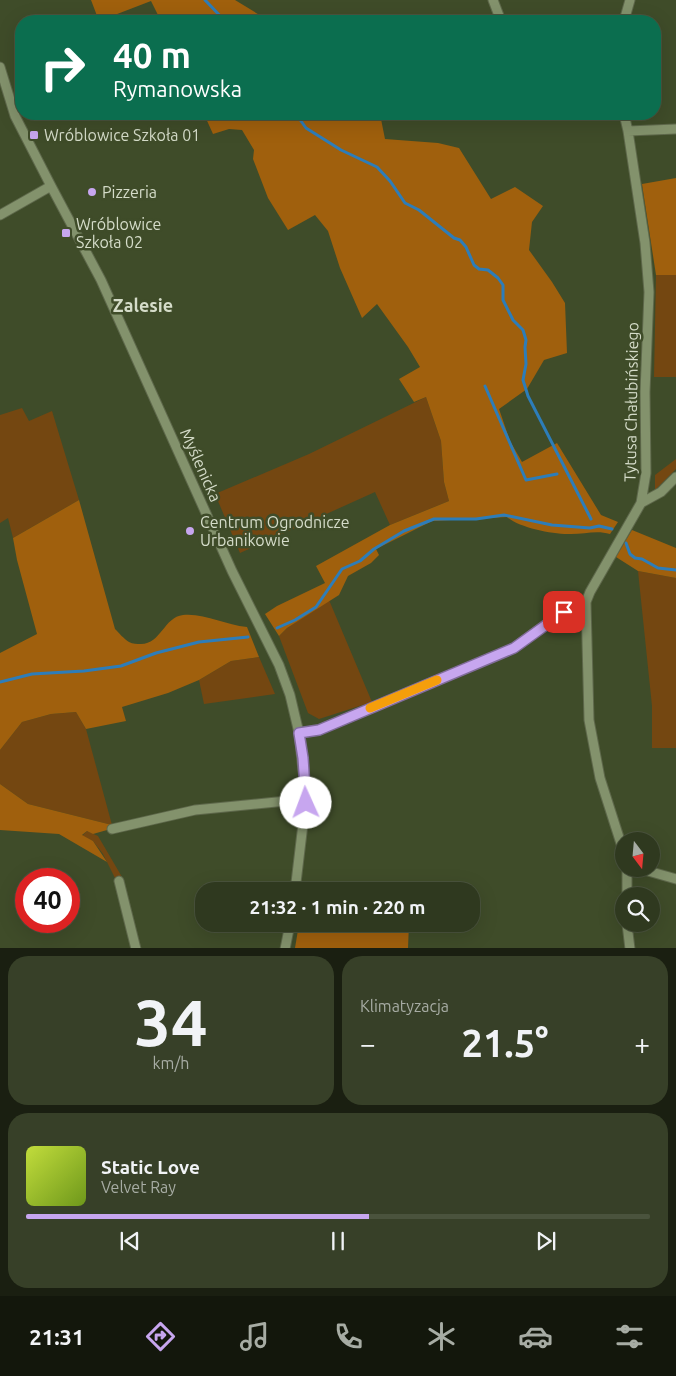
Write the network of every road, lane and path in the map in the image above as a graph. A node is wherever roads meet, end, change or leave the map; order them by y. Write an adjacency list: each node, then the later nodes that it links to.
1 (493, 0): 3 (street)
2 (630, 0): 4 (street)
3 (499, 15)
4 (626, 15)
5 (0, 67): 6 (street, Myślenicka)
6 (15, 113)
7 (18, 120): 11 (street, Myślenicka)
8 (626, 120): 10 (street, Tytusa Chałubińskiego)
9 (676, 129): 10 (street)
10 (628, 130): 14 (street, Tytusa Chałubińskiego)
11 (50, 186): 12 (street); 16 (street, Myślenicka)
12 (0, 215)
13 (676, 477): 14 (street)
14 (641, 503): 19 (street, Tytusa Chałubińskiego)
15 (564, 612): 16 (street)
16 (299, 733): 17 (street, Myślenicka)
17 (306, 799): 18 (street); 23 (street, Myślenicka)
18 (112, 830)
19 (617, 832)
20 (660, 874): 21 (street)
21 (676, 879)
22 (119, 881): 26 (street)
23 (296, 882)
24 (288, 932): 27 (street)
25 (628, 932): 28 (street)
26 (136, 948)
27 (285, 948)
28 (630, 948)

